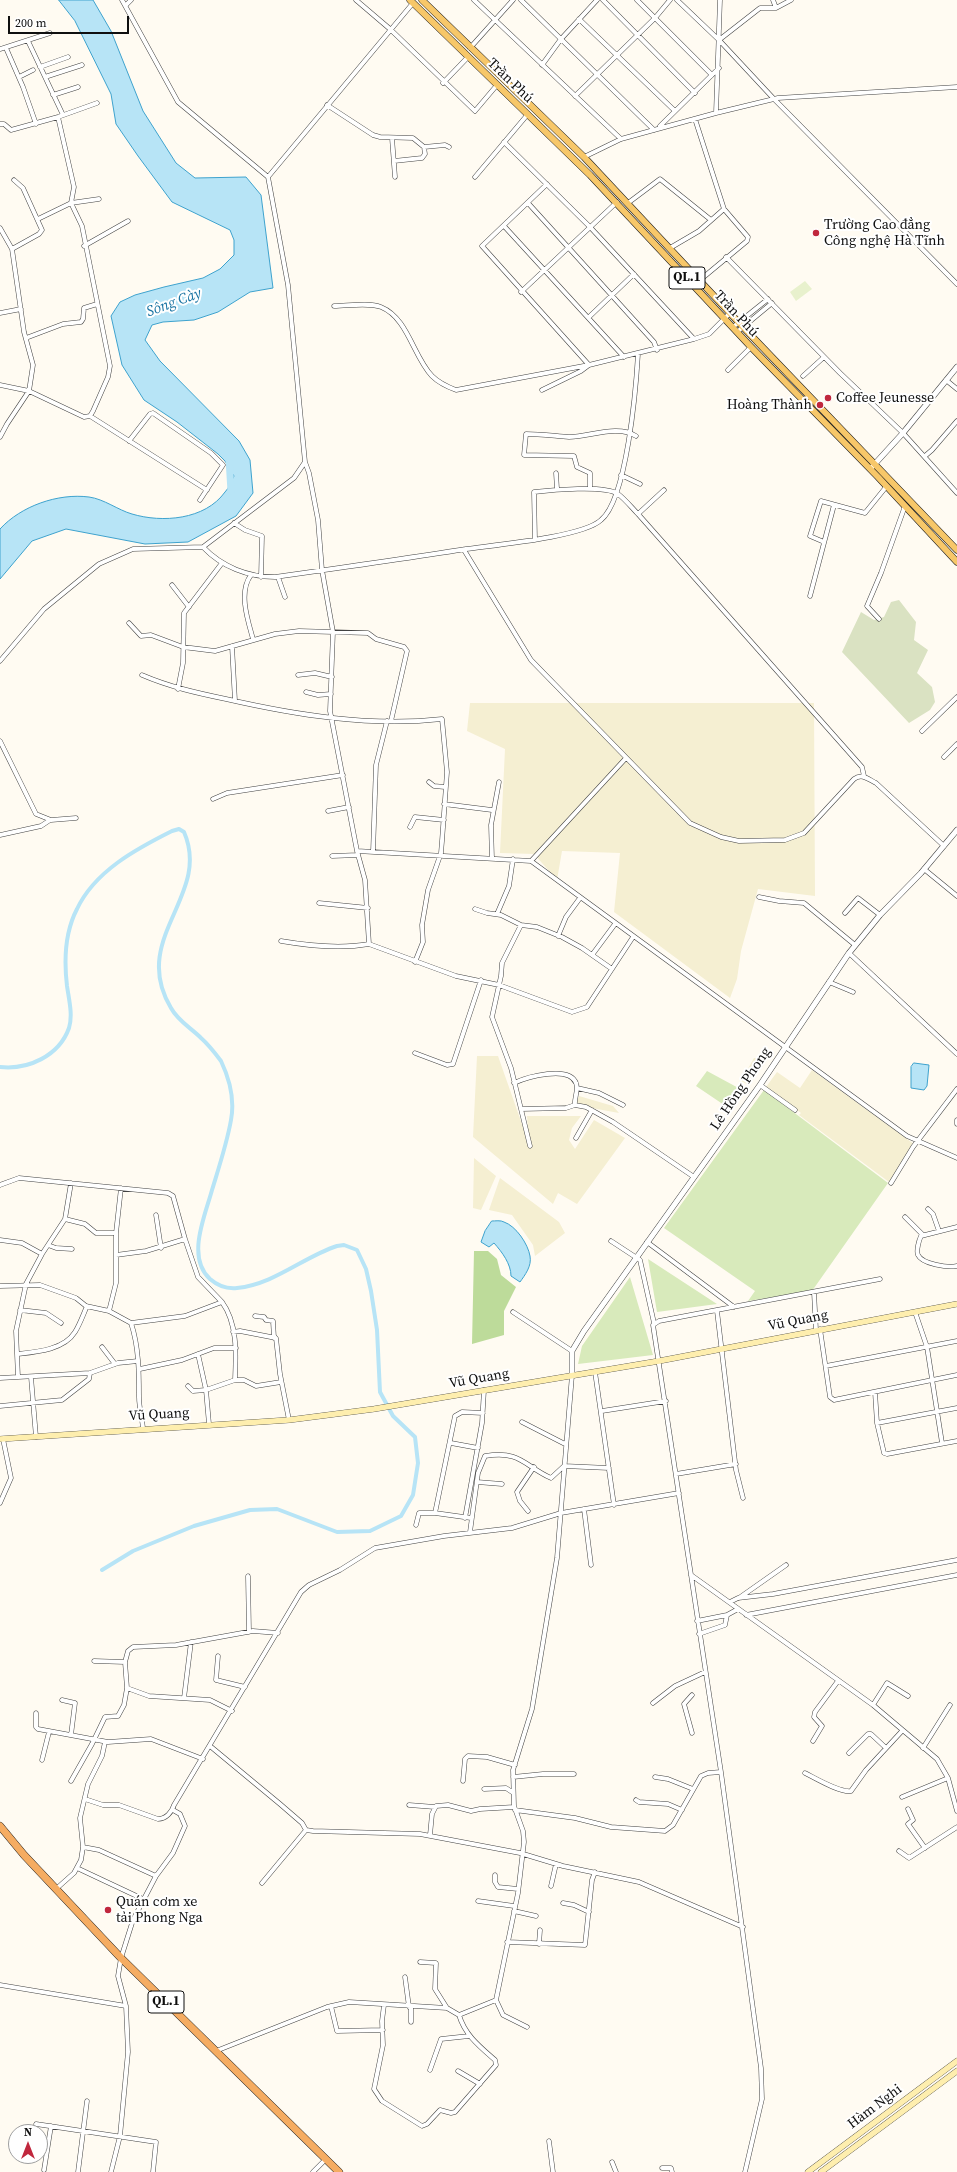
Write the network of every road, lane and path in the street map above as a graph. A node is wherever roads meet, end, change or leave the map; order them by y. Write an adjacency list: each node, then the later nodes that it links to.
1 (122, 0): 17 (street)
2 (131, 0): 17 (street)
3 (356, 0): 22 (street)
4 (422, 0): 29 (main road, Trần Phú / QL.1)
5 (474, 0): 21 (street)
6 (513, 0): 21 (street)
7 (521, 0): 25 (street)
8 (597, 0): 20 (street)
9 (602, 0): 24 (street)
10 (637, 0): 19 (street)
11 (670, 0): 19 (street)
12 (677, 0): 26 (street)
13 (720, 0): 26 (street)
14 (773, 0): 18 (street)
15 (791, 0): 18 (street)
16 (411, 1): 22 (street); 33 (main road, Trần Phú / QL.1)
17 (126, 6): 70 (street)
18 (776, 8): 26 (street)
19 (655, 18): 24 (street); 40 (street)
20 (579, 19): 25 (street); 31 (street)
21 (496, 20): 29 (street); 35 (street)
22 (390, 29): 43 (street); 52 (street)
23 (50, 33): 27 (street)
24 (637, 36): 31 (street); 47 (street)
25 (560, 39): 35 (street); 39 (street)
26 (719, 40): 37 (street); 50 (street)
27 (28, 41): 28 (street); 36 (street)
28 (6, 48): 30 (street); 41 (street)
29 (470, 48): 68 (main road, Trần Phú / QL.1)
30 (0, 49)
31 (616, 56): 39 (street); 53 (street)
32 (68, 57): 36 (street)
33 (468, 57): 43 (street); 44 (main road, Trần Phú / QL.1)
34 (82, 65): 42 (street)
35 (542, 65): 49 (street)
36 (40, 66): 42 (street)
37 (719, 68): 40 (street); 54 (street)
38 (33, 70): 41 (street)
39 (597, 74): 49 (street); 62 (street)
40 (712, 75): 47 (street)
41 (19, 77): 60 (street)
42 (45, 77): 48 (street)
43 (443, 83): 44 (street)
44 (497, 85): 55 (main road, Trần Phú / QL.1)
45 (78, 87): 48 (street)
46 (957, 87): 50 (street)
47 (695, 93): 53 (street)
48 (53, 95): 56 (street)
49 (575, 96): 64 (street)
50 (774, 99): 54 (street); 95 (street)
51 (97, 103): 56 (street)
52 (327, 106): 63 (street); 70 (street)
53 (675, 111): 61 (street)
54 (716, 113): 58 (street)
55 (528, 114): 65 (street); 76 (main road, Trần Phú / QL.1)
56 (63, 115): 57 (street)
57 (58, 117): 60 (street); 77 (street)
58 (695, 120): 61 (street); 80 (street)
59 (0, 124): 60 (street)
60 (36, 124)
61 (660, 127): 62 (street)
62 (654, 130): 64 (street)
63 (392, 138): 66 (street); 69 (street)
64 (621, 139): 68 (street)
65 (504, 142): 71 (street); 74 (street)
66 (424, 147): 67 (street); 69 (street)
67 (449, 147)
68 (584, 157): 79 (main road, Trần Phú / QL.1)
69 (394, 161): 72 (street)
70 (268, 177): 133 (street)
71 (475, 177)
72 (395, 178)
73 (14, 180): 81 (street)
74 (548, 184): 78 (street); 85 (street)
75 (99, 199): 77 (street)
76 (616, 202): 85 (street); 106 (main road, Trần Phú / QL.1)
77 (71, 203): 81 (street); 87 (street)
78 (528, 203): 84 (street); 88 (street)
79 (628, 203): 82 (street); 89 (main road, Trần Phú / QL.1)
80 (724, 209): 82 (street); 91 (street)
81 (38, 219): 90 (street)
82 (711, 220): 89 (street)
83 (128, 221): 87 (street)
84 (504, 226): 92 (street); 96 (street)
85 (590, 227): 88 (street); 93 (street)
86 (0, 228): 90 (street)
87 (84, 246): 100 (street)
88 (568, 248): 92 (street); 97 (street)
89 (670, 248): 94 (main road, Trần Phú / QL.1)
90 (12, 249): 102 (street)
91 (726, 257): 94 (street); 98 (street)
92 (545, 270): 96 (street); 105 (street)
93 (634, 274): 97 (street); 110 (street)
94 (700, 280): 104 (main road, Trần Phú / QL.1)
95 (957, 284)
96 (521, 292): 116 (street)
97 (611, 295): 105 (street); 112 (street)
98 (768, 299): 99 (street); 107 (street)
99 (772, 303): 107 (street); 115 (street)
100 (98, 304): 109 (street); 125 (street)
101 (334, 306): 116 (street)
102 (21, 309): 103 (street); 109 (street)
103 (0, 313)
104 (730, 313): 106 (street); 107 (main road, Trần Phú / QL.1)
105 (589, 317): 114 (street)
106 (724, 319): 108 (main road, Trần Phú / QL.1); 110 (street)
107 (741, 324): 108 (street); 134 (main road, Trần Phú / QL.1)
108 (735, 330): 111 (main road, Trần Phú / QL.1)
109 (26, 338): 124 (street)
110 (694, 339): 112 (street)
111 (751, 347): 118 (street); 135 (main road, Trần Phú / QL.1)
112 (657, 350): 113 (street)
113 (638, 354): 114 (street); 127 (street)
114 (624, 357): 116 (street)
115 (824, 357): 119 (street); 128 (street)
116 (589, 365): 123 (street)
117 (957, 367): 120 (street)
118 (728, 370)
119 (803, 376)
120 (946, 380): 122 (street); 128 (street)
121 (0, 385): 124 (street)
122 (957, 389)
123 (542, 390)
124 (29, 391): 125 (street); 130 (street)
125 (90, 416): 131 (street)
126 (957, 421): 132 (street)
127 (630, 432): 129 (street); 137 (street); 141 (street)
128 (903, 433): 132 (street); 134 (street)
129 (636, 436)
130 (0, 437)
131 (129, 441): 142 (street); 142 (street)
132 (925, 456): 145 (street)
133 (305, 462): 150 (street); 158 (street)
134 (875, 463): 135 (street); 155 (main road, Trần Phú / QL.1)
135 (870, 469): 139 (main road, Trần Phú / QL.1)
136 (556, 474): 140 (street)
137 (621, 474): 138 (street); 144 (street)
138 (640, 484)
139 (886, 487): 147 (street); 148 (main road, Trần Phú / QL.1)
140 (557, 489): 141 (street); 151 (street)
141 (590, 489): 144 (street)
142 (207, 490): 146 (street)
143 (664, 490): 149 (street)
144 (615, 493): 149 (street); 151 (street)
145 (957, 493)
146 (200, 500)
147 (834, 505): 152 (street); 152 (street)
148 (905, 506): 156 (main road, Trần Phú / QL.1); 166 (street)
149 (638, 514): 189 (street)
150 (234, 523): 153 (street); 161 (street)
151 (535, 540): 154 (street)
152 (824, 542): 163 (street)
153 (203, 547): 157 (street); 172 (street)
154 (464, 550): 158 (street); 187 (street)
155 (957, 550)
156 (957, 562)
157 (222, 563): 159 (street); 165 (street)
158 (322, 570): 160 (street); 168 (street)
159 (251, 575): 161 (street); 169 (street)
160 (278, 576): 161 (street); 164 (street)
161 (261, 577)
162 (172, 585): 165 (street)
163 (810, 596)
164 (284, 597)
165 (189, 606): 171 (street)
166 (879, 618)
167 (129, 623): 171 (street)
168 (333, 632): 169 (street); 175 (street); 182 (street)
169 (253, 639): 170 (street)
170 (232, 646): 171 (street); 180 (street)
171 (183, 647): 176 (street)
172 (0, 661)
173 (142, 675): 176 (street)
174 (298, 675): 175 (street)
175 (332, 677): 178 (street)
176 (178, 689): 180 (street)
177 (306, 692): 178 (street)
178 (331, 694): 181 (street)
179 (957, 697): 183 (street)
180 (235, 701): 181 (street)
181 (331, 717): 182 (street); 188 (street)
182 (389, 721): 192 (street); 205 (street)
183 (922, 731)
184 (0, 741): 199 (street)
185 (957, 744): 186 (street)
186 (944, 757)
187 (626, 758): 189 (street); 211 (street)
188 (343, 775): 193 (street); 195 (street)
189 (864, 776): 204 (street)
190 (429, 782): 192 (street)
191 (499, 782): 196 (street)
192 (445, 787): 194 (street)
193 (213, 798)
194 (444, 804): 196 (street); 200 (street)
195 (349, 807): 197 (street); 206 (street)
196 (492, 810): 209 (street)
197 (328, 811)
198 (76, 818): 199 (street)
199 (51, 820): 203 (street)
200 (444, 820): 201 (street); 208 (street)
201 (410, 827)
202 (956, 832): 204 (street, Lê Hồng Phong)
203 (0, 835)
204 (944, 846): 212 (street, Lê Hồng Phong)
205 (373, 852): 206 (street); 208 (street)
206 (358, 853): 207 (street); 217 (street)
207 (332, 856)
208 (439, 857): 209 (street); 231 (street)
209 (492, 859): 210 (street)
210 (513, 859): 211 (street); 220 (street)
211 (531, 861): 215 (street)
212 (924, 870): 213 (street); 221 (street, Lê Hồng Phong)
213 (957, 896)
214 (759, 897): 228 (street)
215 (580, 898): 222 (street); 224 (street)
216 (319, 903): 217 (street)
217 (368, 908): 227 (street)
218 (475, 909): 220 (street)
219 (845, 913): 221 (street)
220 (497, 914): 223 (street)
221 (880, 915): 228 (street, Lê Hồng Phong)
222 (615, 924): 225 (street); 230 (street)
223 (521, 925): 224 (street); 235 (street)
224 (558, 936): 230 (street)
225 (633, 937): 232 (street); 237 (street)
226 (282, 941): 227 (street)
227 (369, 944): 231 (street)
228 (855, 945): 229 (street, Lê Hồng Phong)
229 (849, 954): 234 (street, Lê Hồng Phong); 239 (street)
230 (592, 955): 232 (street)
231 (414, 962): 233 (street)
232 (612, 969): 235 (street)
233 (481, 980): 235 (street); 238 (street)
234 (829, 982): 236 (street); 237 (street, Lê Hồng Phong)
235 (499, 985): 240 (street)
236 (853, 992)
237 (785, 1046): 241 (street, Lê Hồng Phong); 252 (street)
238 (415, 1053)
239 (957, 1054)
240 (514, 1083): 242 (street); 246 (street)
241 (760, 1085): 248 (street); 255 (street, Lê Hồng Phong)
242 (577, 1088): 244 (street); 245 (street)
243 (957, 1089): 252 (street)
244 (575, 1105): 246 (street); 247 (street)
245 (623, 1105)
246 (521, 1109): 253 (street)
247 (592, 1110): 251 (street); 255 (street)
248 (795, 1110)
249 (957, 1120): 250 (street)
250 (957, 1124)
251 (576, 1138)
252 (917, 1142): 254 (street); 257 (street)
253 (530, 1146)
254 (957, 1158)
255 (694, 1178): 271 (street, Lê Hồng Phong)
256 (71, 1183): 258 (street); 259 (street); 263 (street)
257 (890, 1183)
258 (0, 1185)
259 (122, 1188): 266 (street); 268 (street)
260 (928, 1210): 265 (street)
261 (156, 1215): 273 (street)
262 (905, 1217): 267 (street)
263 (64, 1219): 266 (street); 272 (street)
264 (957, 1227): 265 (street)
265 (939, 1231): 267 (street)
266 (116, 1233): 276 (street)
267 (923, 1235): 278 (street)
268 (185, 1239): 273 (street); 283 (street)
269 (0, 1240): 275 (street)
270 (611, 1241): 277 (street)
271 (647, 1242): 277 (street, Lê Hồng Phong); 286 (street)
272 (48, 1244): 274 (street); 275 (street)
273 (161, 1248): 276 (street)
274 (72, 1249)
275 (42, 1254): 280 (street)
276 (116, 1255): 289 (street)
277 (637, 1257): 294 (street); 304 (street, Lê Hồng Phong)
278 (957, 1266)
279 (880, 1279): 282 (street)
280 (26, 1284): 281 (street); 285 (street); 287 (street)
281 (0, 1286)
282 (814, 1292): 286 (street); 296 (street)
283 (222, 1302): 295 (street); 297 (street)
284 (957, 1304): 291 (main road, Vũ Quang)
285 (87, 1306): 289 (street); 305 (street)
286 (734, 1307): 288 (street)
287 (20, 1310): 293 (street); 305 (street)
288 (717, 1311): 294 (street); 303 (street)
289 (109, 1312): 295 (street)
290 (513, 1312): 304 (street)
291 (915, 1312): 296 (main road, Vũ Quang); 301 (street)
292 (255, 1316): 298 (street)
293 (61, 1323)
294 (655, 1323): 308 (street)
295 (132, 1324): 307 (street)
296 (818, 1329): 303 (main road, Vũ Quang); 310 (street)
297 (234, 1332): 298 (street); 302 (street)
298 (274, 1338): 321 (street)
299 (957, 1341): 301 (street)
300 (102, 1347): 309 (street)
301 (927, 1347): 310 (street); 320 (street)
302 (236, 1348): 306 (street); 319 (street)
303 (721, 1349): 308 (main road, Vũ Quang); 345 (street)
304 (572, 1351): 314 (street)
305 (17, 1354): 316 (street)
306 (198, 1354): 311 (street); 323 (street)
307 (138, 1361): 309 (street); 311 (street)
308 (659, 1361): 312 (main road, Vũ Quang); 326 (street)
309 (115, 1364): 313 (street)
310 (826, 1366): 325 (street)
311 (140, 1369): 337 (street)
312 (595, 1372): 314 (main road, Vũ Quang); 330 (street)
313 (90, 1373): 317 (street); 327 (street)
314 (572, 1375): 324 (main road, Vũ Quang); 342 (street)
315 (957, 1375): 320 (street)
316 (18, 1377): 317 (street); 318 (street)
317 (31, 1377): 327 (street)
318 (0, 1378)
319 (235, 1380): 321 (street); 323 (street)
320 (932, 1380): 325 (street); 331 (street)
321 (281, 1382): 333 (street)
322 (188, 1386): 323 (street)
323 (206, 1390): 336 (street)
324 (484, 1390): 332 (street); 333 (main road, Vũ Quang)
325 (875, 1392): 335 (street)
326 (666, 1401): 330 (street); 349 (street)
327 (34, 1403): 328 (street); 338 (street)
328 (0, 1406)
329 (957, 1408): 331 (street)
330 (602, 1411): 348 (street)
331 (936, 1412): 335 (street); 343 (street)
332 (483, 1413): 341 (street); 344 (street)
333 (289, 1420): 336 (main road, Vũ Quang)
334 (522, 1422): 342 (street)
335 (877, 1423): 343 (street)
336 (209, 1424): 337 (main road, Vũ Quang)
337 (143, 1428): 338 (main road, Vũ Quang)
338 (36, 1437): 339 (main road, Vũ Quang)
339 (2, 1439): 354 (street)
340 (957, 1441): 343 (street)
341 (451, 1443): 344 (street); 358 (street)
342 (566, 1444): 346 (street)
343 (942, 1444)
344 (478, 1448): 360 (street)
345 (736, 1464): 349 (street); 353 (street)
346 (564, 1466): 347 (street); 348 (street); 359 (street)
347 (534, 1467): 350 (street); 357 (street)
348 (609, 1468): 355 (street)
349 (676, 1474): 352 (street)
350 (477, 1482): 351 (street); 361 (street)
351 (502, 1484)
352 (679, 1493): 355 (street); 367 (street)
353 (744, 1498)
354 (0, 1503)
355 (614, 1505): 356 (street)
356 (584, 1509): 359 (street); 365 (street)
357 (528, 1510)
358 (435, 1513): 360 (street); 362 (street)
359 (561, 1513): 363 (street); 409 (street)
360 (465, 1518): 361 (street)
361 (471, 1518): 363 (street)
362 (416, 1525)
363 (470, 1532): 377 (street)
364 (957, 1560): 370 (street)
365 (590, 1565)
366 (786, 1565): 370 (street)
367 (691, 1575): 371 (street); 375 (street)
368 (957, 1575): 373 (street)
369 (248, 1576): 376 (street)
370 (738, 1598): 371 (street)
371 (730, 1602): 372 (street)
372 (738, 1609): 373 (street); 374 (street)
373 (746, 1614): 384 (street)
374 (727, 1615): 375 (street); 378 (street)
375 (697, 1621): 378 (street)
376 (249, 1632): 377 (street); 379 (street)
377 (278, 1633): 385 (street)
378 (699, 1634): 383 (street)
379 (192, 1642): 382 (street); 389 (street)
380 (218, 1656): 385 (street)
381 (94, 1661): 382 (street)
382 (125, 1662): 386 (street)
383 (705, 1672): 391 (street); 410 (street)
384 (838, 1680): 392 (street); 401 (street)
385 (245, 1687): 394 (street)
386 (126, 1688): 389 (street); 400 (street)
387 (692, 1695): 398 (street)
388 (908, 1696): 392 (street)
389 (184, 1698): 394 (street)
390 (62, 1700): 399 (street)
391 (653, 1703)
392 (873, 1705): 396 (street)
393 (950, 1705): 405 (street)
394 (232, 1711): 403 (street)
395 (36, 1713): 397 (street)
396 (902, 1731): 404 (street); 405 (street)
397 (49, 1732): 399 (street); 408 (street)
398 (692, 1733)
399 (71, 1735): 400 (street)
400 (95, 1739): 402 (street); 416 (street)
401 (813, 1741)
402 (106, 1742): 407 (street); 422 (street)
403 (210, 1746): 407 (street); 433 (street)
404 (886, 1748): 406 (street); 411 (street)
405 (923, 1748): 415 (street)
406 (850, 1753)
407 (202, 1759): 428 (street)
408 (42, 1760)
409 (515, 1765): 413 (street); 417 (street)
410 (721, 1772): 419 (street); 454 (street)
411 (805, 1773)
412 (574, 1774): 413 (street)
413 (512, 1777): 420 (street)
414 (655, 1777): 419 (street)
415 (948, 1778): 421 (street); 430 (street)
416 (71, 1781)
417 (463, 1781)
418 (484, 1789): 420 (street)
419 (693, 1789): 429 (street)
420 (512, 1792): 426 (street)
421 (902, 1797)
422 (85, 1799): 428 (street); 435 (street)
423 (636, 1800): 429 (street)
424 (409, 1805): 425 (street)
425 (435, 1807): 426 (street); 434 (street)
426 (514, 1808): 429 (street); 438 (street)
427 (908, 1808): 436 (street)
428 (173, 1810): 443 (street)
429 (682, 1810)
430 (957, 1811)
431 (0, 1826): 446 (highway, QL.1)
432 (957, 1827): 436 (street)
433 (306, 1830): 434 (street); 444 (street)
434 (430, 1835): 438 (street)
435 (82, 1847): 440 (street); 443 (street)
436 (925, 1848): 437 (street)
437 (899, 1851)
438 (523, 1854): 439 (street); 447 (street)
439 (556, 1864): 441 (street); 445 (street)
440 (77, 1868): 446 (street); 448 (street)
441 (595, 1872): 452 (street); 454 (street)
442 (495, 1874): 447 (street)
443 (156, 1876): 448 (street)
444 (262, 1883)
445 (552, 1886)
446 (56, 1889): 458 (highway, QL.1)
447 (518, 1889): 451 (street)
448 (143, 1899): 458 (street)
449 (478, 1901): 451 (street)
450 (563, 1903): 452 (street)
451 (514, 1909): 453 (street); 456 (street)
452 (589, 1912): 457 (street)
453 (536, 1916)
454 (743, 1928): 497 (street)
455 (540, 1930): 457 (street)
456 (507, 1942): 457 (street); 462 (street)
457 (539, 1944)
458 (121, 1958): 464 (street); 473 (highway, QL.1)
459 (420, 1962): 467 (street)
460 (405, 1977): 466 (street)
461 (0, 1985): 464 (street)
462 (496, 2000): 468 (street); 470 (street)
463 (384, 2005): 465 (street); 466 (street); 471 (street)
464 (126, 2006): 483 (street)
465 (331, 2006): 471 (street); 473 (street)
466 (410, 2007): 467 (street); 469 (street)
467 (447, 2008): 468 (street)
468 (459, 2015): 472 (street)
469 (411, 2022)
470 (527, 2027)
471 (383, 2030): 478 (street)
472 (469, 2036): 475 (street); 478 (street)
473 (215, 2052): 485 (highway, QL.1)
474 (957, 2061): 498 (main road, Hàm Nghi)
475 (430, 2070)
476 (458, 2071): 478 (street)
477 (957, 2071): 499 (main road, Hàm Nghi)
478 (480, 2084)
479 (87, 2101): 482 (street)
480 (48, 2126): 481 (street)
481 (51, 2126): 482 (street); 488 (street)
482 (83, 2130): 483 (street); 489 (street)
483 (120, 2136): 490 (street); 491 (street)
484 (549, 2141): 494 (street)
485 (326, 2159): 492 (street); 493 (highway, QL.1)
486 (612, 2162): 495 (street)
487 (662, 2168): 496 (street)
488 (44, 2170)
489 (78, 2172)
490 (111, 2172)
491 (153, 2172)
492 (313, 2172)
493 (339, 2172)
494 (553, 2172)
495 (616, 2172)
496 (672, 2172)
497 (745, 2172)
498 (808, 2172)
499 (821, 2172)

